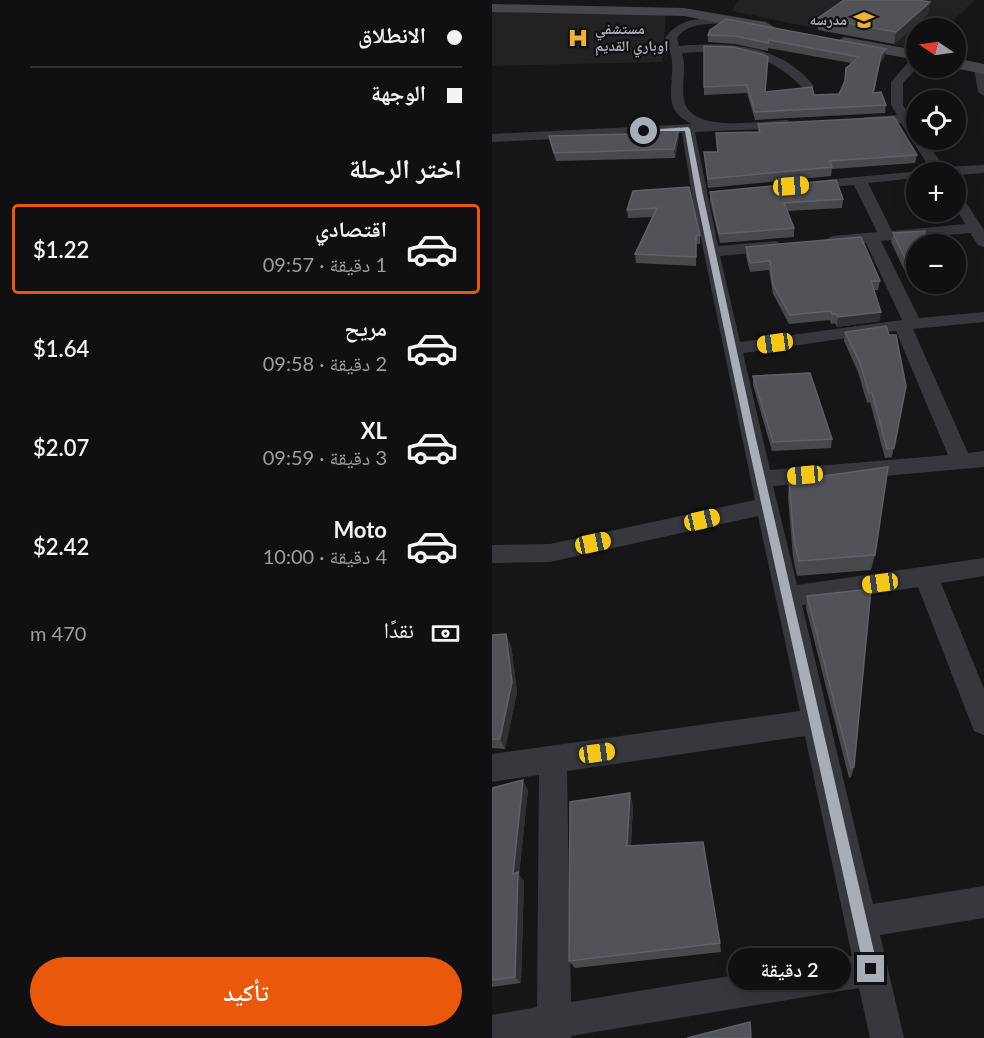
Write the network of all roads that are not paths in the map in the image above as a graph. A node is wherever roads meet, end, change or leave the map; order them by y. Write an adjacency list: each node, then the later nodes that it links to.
1 (719, 0): 3 (street)
2 (492, 8): 3 (street)
3 (694, 16): 4 (street); 6 (street)
4 (778, 29)
5 (824, 38): 7 (street)
6 (675, 50): 11 (street); 16 (street)
7 (906, 54)
8 (966, 65): 9 (street)
9 (982, 68): 12 (street)
10 (906, 72): 13 (street)
11 (808, 86)
12 (984, 92)
13 (905, 119): 14 (street)
14 (846, 121)
15 (798, 123): 16 (street)
16 (714, 127): 17 (street)
17 (688, 129): 18 (street); 29 (street)
18 (492, 138)
19 (984, 169): 20 (street)
20 (966, 170)
21 (906, 175): 22 (street)
22 (859, 180): 23 (street); 26 (street)
23 (791, 186)
24 (966, 213): 25 (street)
25 (980, 233): 26 (street)
26 (879, 237): 27 (street); 31 (street)
27 (814, 243)
28 (791, 245): 29 (street)
29 (711, 252): 32 (street)
30 (984, 317): 31 (street)
31 (908, 324): 32 (street); 34 (street)
32 (732, 348): 35 (street)
33 (984, 459): 34 (street)
34 (961, 461): 35 (street)
35 (761, 479): 36 (street)
36 (767, 506): 37 (street); 40 (street)
37 (492, 554)
38 (984, 567): 39 (street)
39 (926, 577): 40 (street); 41 (street)
40 (787, 597): 42 (street)
41 (979, 693): 43 (street)
42 (815, 722): 44 (street); 47 (street)
43 (984, 722)
44 (554, 760): 45 (street); 49 (street)
45 (492, 768)
46 (984, 902): 47 (street)
47 (860, 922): 48 (street)
48 (871, 969): 49 (street); 51 (street)
49 (554, 1030): 50 (street)
50 (492, 1032)
51 (887, 1038)

